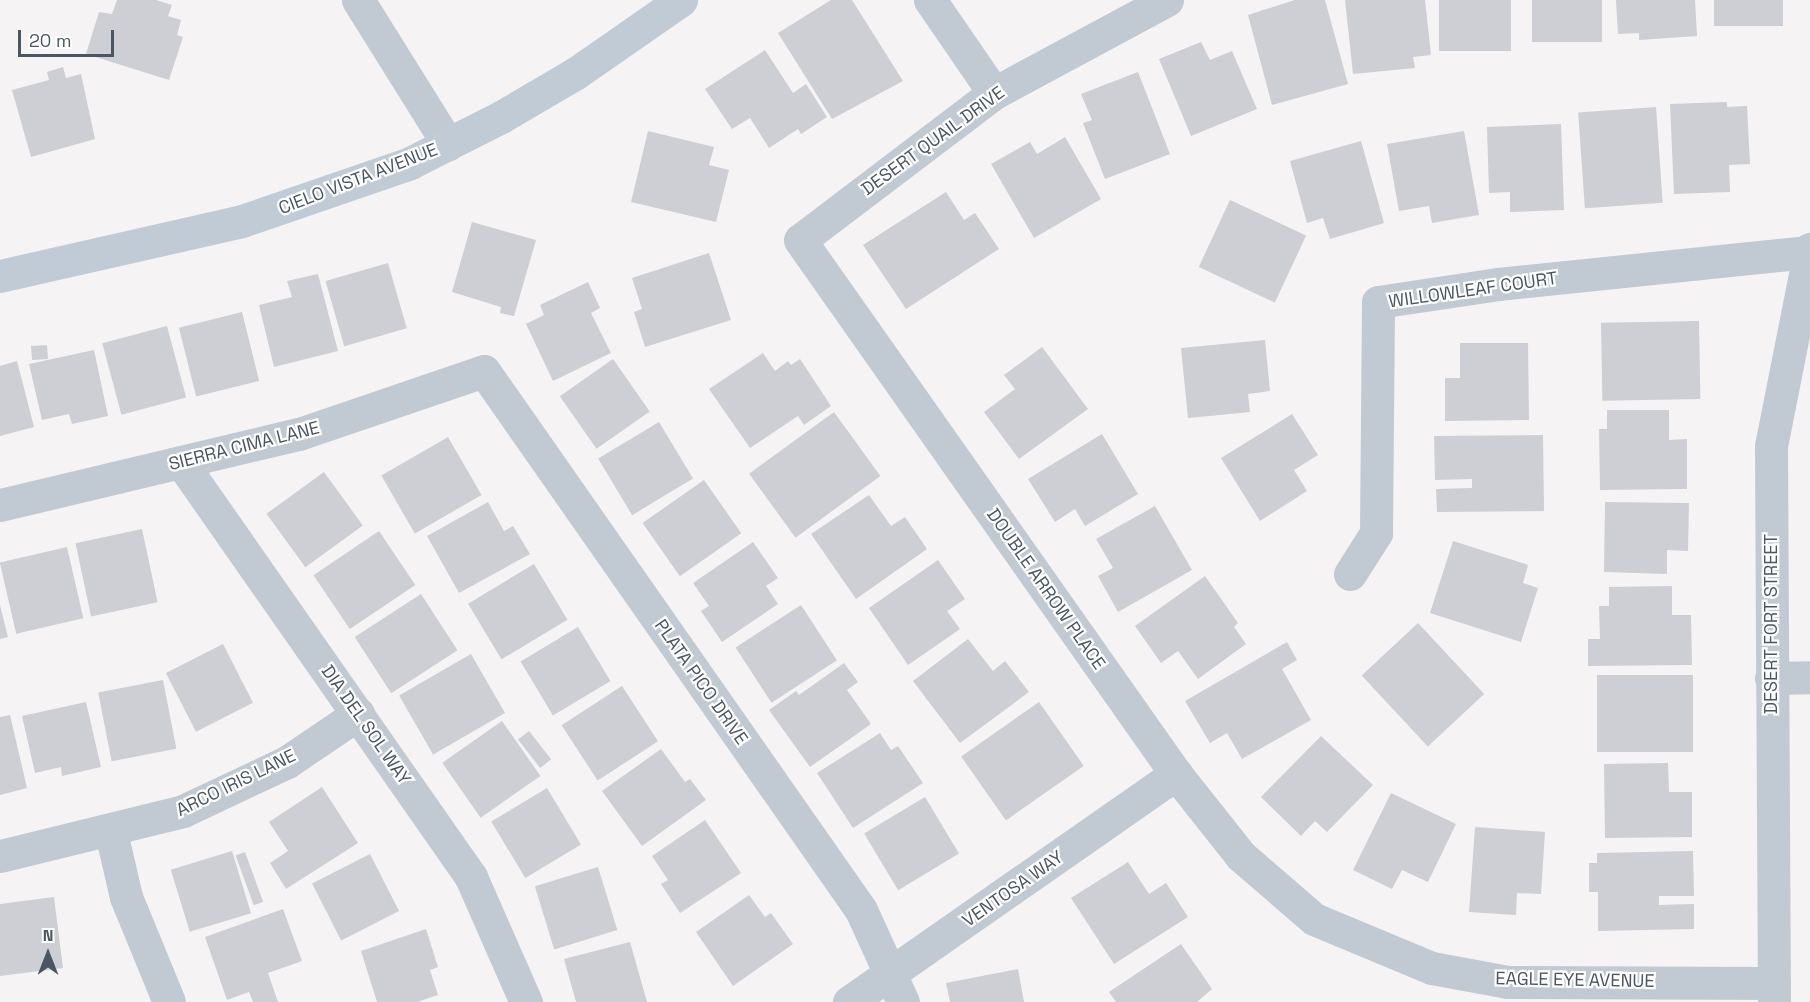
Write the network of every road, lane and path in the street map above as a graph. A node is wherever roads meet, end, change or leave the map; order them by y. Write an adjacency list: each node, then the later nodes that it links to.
1 (358, 0): 6 (street)
2 (681, 0): 6 (street, CIELO VISTA AVENUE)
3 (930, 0): 5 (street)
4 (1167, 0): 5 (street, DESERT QUAIL DRIVE)
5 (994, 93): 7 (street, DESERT QUAIL DRIVE)
6 (448, 144): 9 (street, CIELO VISTA AVENUE)
7 (800, 240): 17 (street, DOUBLE ARROW PLACE)
8 (1810, 251): 13 (street, WILLOWLEAF COURT); 15 (street, DESERT FORT STREET)
9 (0, 276)
10 (484, 370): 11 (street, SIERRA CIMA LANE); 21 (street, PLATA PICO DRIVE)
11 (181, 462): 12 (street, SIERRA CIMA LANE); 16 (street, DIA DEL SOL WAY)
12 (0, 504)
13 (1350, 574)
14 (1810, 677): 15 (street)
15 (1771, 678): 22 (street, DESERT FORT STREET)
16 (358, 714): 18 (street, ARCO IRIS LANE); 24 (street, DIA DEL SOL WAY)
17 (1176, 774): 20 (street, DOUBLE ARROW PLACE); 21 (street, VENTOSA WAY)
18 (111, 832): 19 (street, ARCO IRIS LANE); 23 (street)
19 (0, 856)
20 (1314, 919): 22 (street, EAGLE EYE AVENUE)
21 (898, 988): 25 (street, VENTOSA WAY)
22 (1774, 992)
23 (169, 1002)
24 (526, 1002)
25 (849, 1002)

